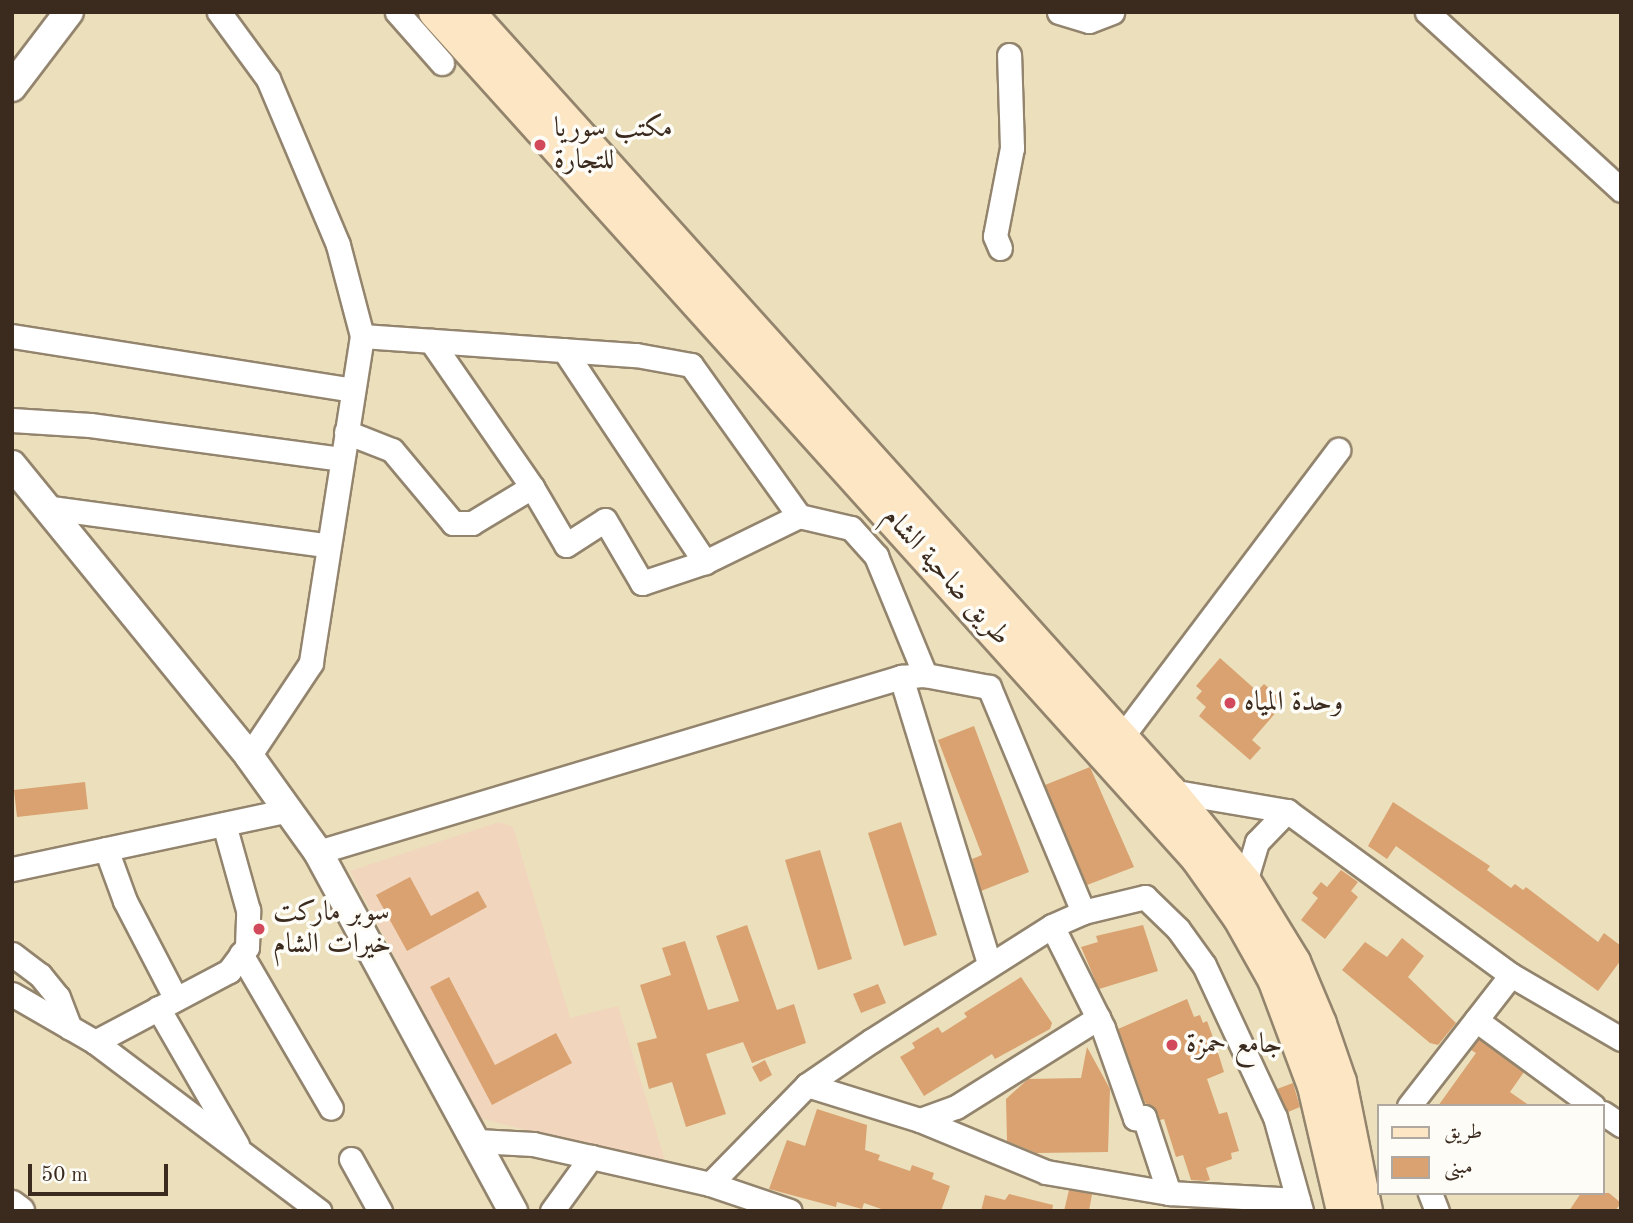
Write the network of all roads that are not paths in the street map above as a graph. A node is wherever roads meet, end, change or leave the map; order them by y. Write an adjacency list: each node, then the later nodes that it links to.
1 (219, 12): 15 (street)
2 (397, 12): 10 (street)
3 (435, 12): 75 (main road, طريق ضاحية الشام)
4 (468, 12): 31 (main road, طريق ضاحية الشام)
5 (1059, 12): 6 (street)
6 (1112, 12)
7 (1427, 12): 12 (street)
8 (59, 15): 11 (street)
9 (1009, 55): 13 (street)
10 (442, 63)
11 (12, 87)
12 (1621, 190)
13 (1000, 248)
14 (12, 336): 18 (street)
15 (362, 336): 16 (street); 18 (street)
16 (431, 341): 17 (street); 24 (street)
17 (564, 350): 26 (street); 28 (street)
18 (353, 390): 20 (street)
19 (12, 420): 22 (street)
20 (346, 432): 22 (street); 24 (street)
21 (1338, 450): 31 (street)
22 (341, 459): 27 (street)
23 (12, 465): 25 (street)
24 (532, 487): 28 (street)
25 (51, 508): 27 (street); 32 (street)
26 (799, 516): 28 (street); 29 (street)
27 (326, 545): 32 (street)
28 (705, 562)
29 (925, 675): 30 (street); 41 (street)
30 (901, 677): 38 (street); 45 (street)
31 (1121, 738): 33 (main road, طريق ضاحية الشام)
32 (249, 756): 34 (street)
33 (1170, 791): 35 (street); 40 (main road, طريق ضاحية الشام)
34 (289, 810): 36 (street); 38 (street)
35 (1287, 811): 40 (street); 46 (street)
36 (225, 824): 37 (street); 44 (street)
37 (106, 849): 39 (street); 48 (street)
38 (318, 852): 61 (street)
39 (12, 869)
40 (1245, 882): 76 (main road, طريق ضاحية الشام)
41 (1083, 912): 42 (street); 68 (street)
42 (1052, 926): 45 (street); 49 (street)
43 (12, 954): 51 (street)
44 (241, 954): 48 (street); 57 (street)
45 (989, 963): 54 (street)
46 (1511, 975): 50 (street); 52 (street)
47 (12, 994): 51 (street)
48 (167, 1004): 53 (street); 62 (street)
49 (1098, 1018): 59 (street); 66 (street)
50 (1476, 1020): 55 (street); 56 (street)
51 (70, 1028): 53 (street)
52 (1621, 1039)
53 (94, 1042): 62 (street)
54 (807, 1085): 59 (street); 65 (street)
55 (1411, 1104)
56 (1590, 1104)
57 (331, 1108)
58 (1605, 1114): 60 (street)
59 (920, 1120): 66 (street)
60 (1621, 1125)
61 (477, 1141): 63 (street); 72 (street)
62 (242, 1153): 70 (street)
63 (592, 1157): 65 (street); 73 (street)
64 (351, 1159): 71 (street)
65 (710, 1184): 74 (street)
66 (1169, 1193): 68 (street)
67 (12, 1205): 69 (street)
68 (1299, 1205)
69 (20, 1211)
70 (319, 1211)
71 (380, 1211)
72 (513, 1211)
73 (552, 1211)
74 (790, 1211)
75 (1343, 1211)
76 (1366, 1211)

